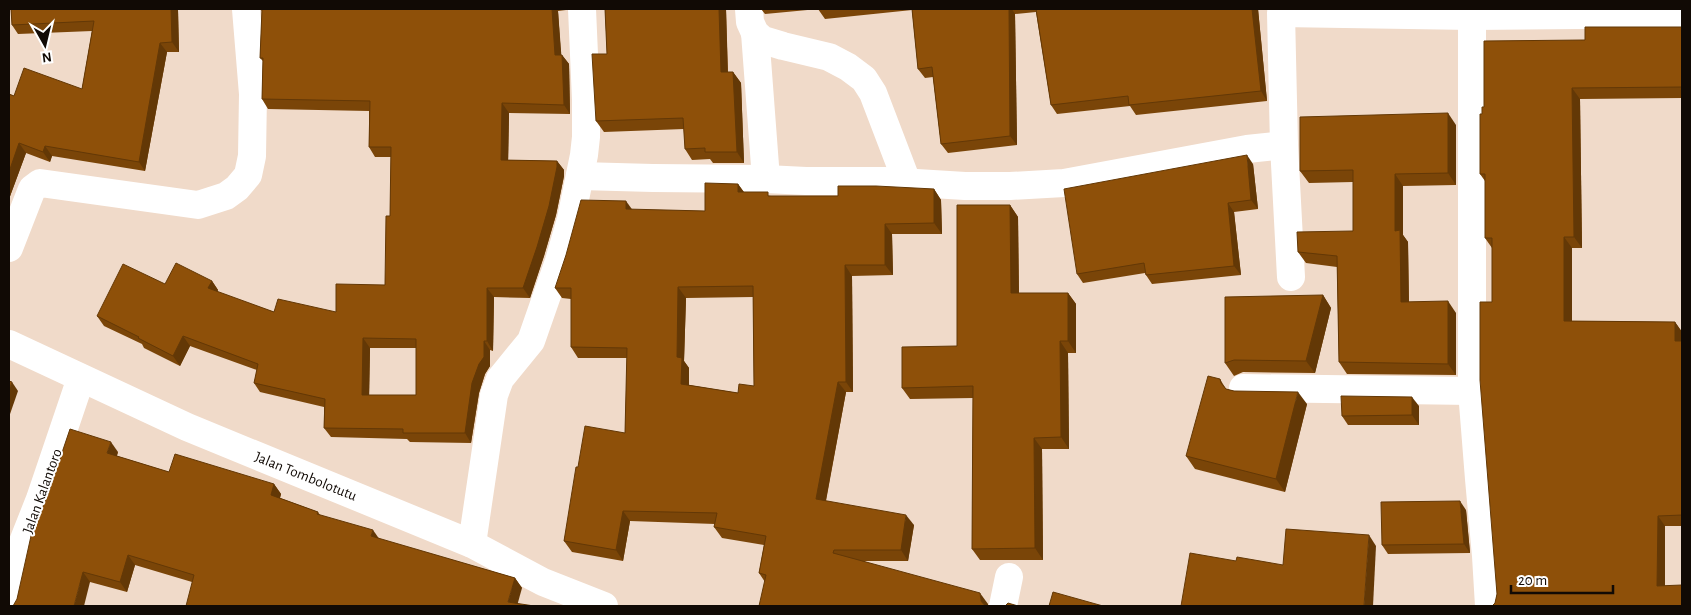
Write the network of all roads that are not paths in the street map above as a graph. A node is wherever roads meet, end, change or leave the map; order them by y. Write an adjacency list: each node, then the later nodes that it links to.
1 (246, 9): 11 (street)
2 (582, 9): 8 (street)
3 (1281, 11): 5 (street); 7 (street)
4 (1682, 14): 5 (street)
5 (1472, 16): 16 (street)
6 (752, 21): 9 (street); 10 (street)
7 (1284, 145): 10 (street); 12 (street)
8 (580, 176): 9 (street); 18 (street)
9 (766, 179): 10 (street)
10 (907, 182)
11 (9, 248)
12 (1291, 278)
13 (9, 344): 14 (street, Jalan Tombolotutu)
14 (81, 378): 17 (street, Jalan Kalantoro); 18 (street, Jalan Tombolotutu)
15 (1244, 388): 16 (street)
16 (1472, 391): 23 (street)
17 (16, 542): 20 (street, Jalan Kalantoro)
18 (472, 544): 21 (street, Jalan Tombolotutu)
19 (1009, 577): 22 (street)
20 (9, 606)
21 (604, 606)
22 (1002, 606)
23 (1489, 606)

